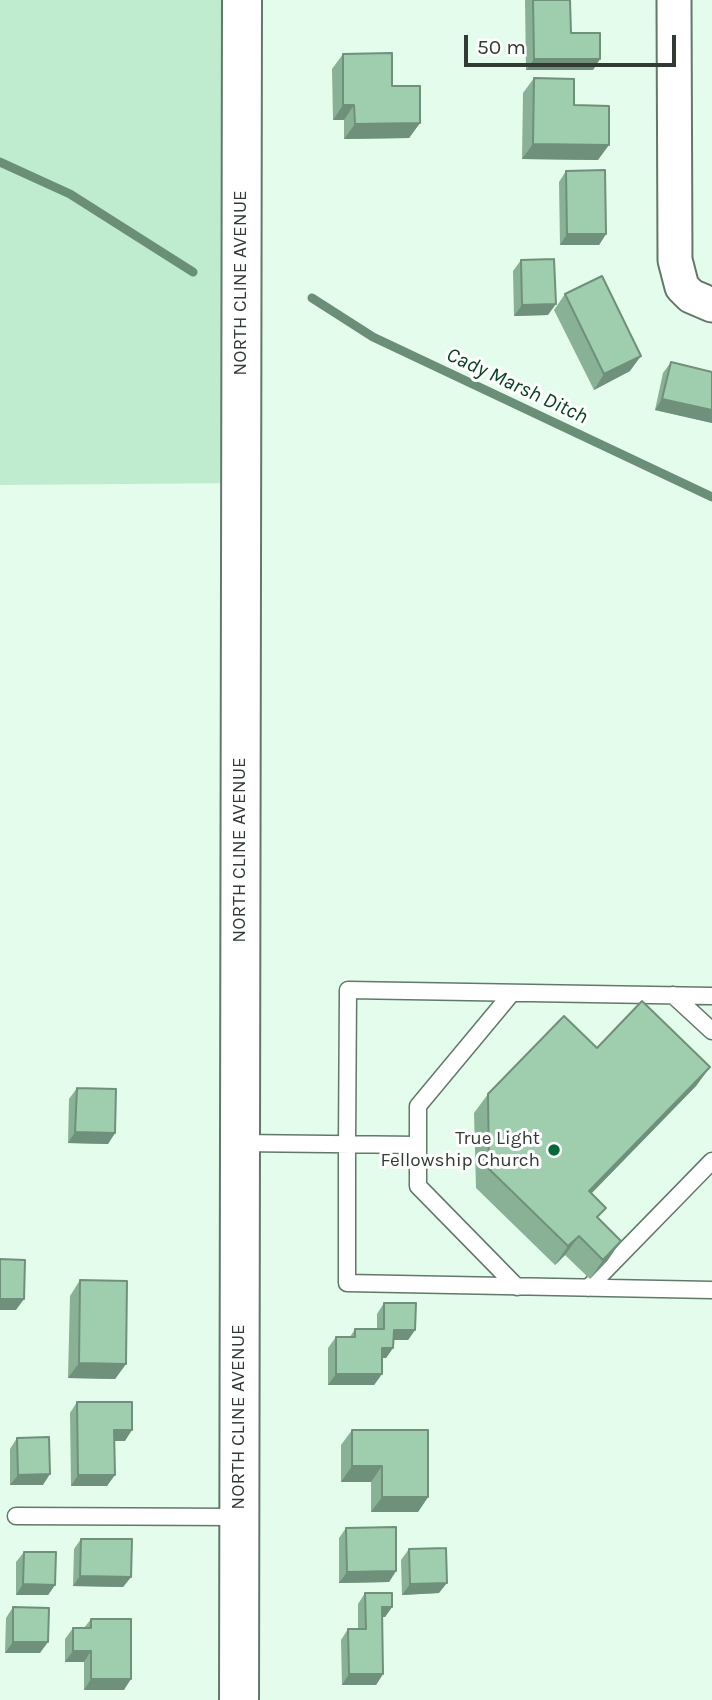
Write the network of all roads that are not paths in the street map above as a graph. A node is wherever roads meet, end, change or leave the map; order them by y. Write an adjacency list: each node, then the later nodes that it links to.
1 (242, 0): 8 (street, NORTH CLINE AVENUE)
2 (674, 0): 3 (street)
3 (712, 305)
4 (512, 993): 5 (lane); 9 (lane); 10 (lane)
5 (673, 995): 6 (lane); 7 (lane)
6 (712, 996)
7 (712, 1031)
8 (239, 1143): 9 (lane); 16 (street, NORTH CLINE AVENUE)
9 (347, 1144): 10 (lane); 12 (lane)
10 (418, 1145): 12 (lane)
11 (712, 1161): 13 (lane)
12 (517, 1287): 13 (lane)
13 (588, 1288): 14 (lane)
14 (712, 1290)
15 (16, 1516): 16 (lane)
16 (239, 1517): 17 (street, NORTH CLINE AVENUE)
17 (239, 1700)

